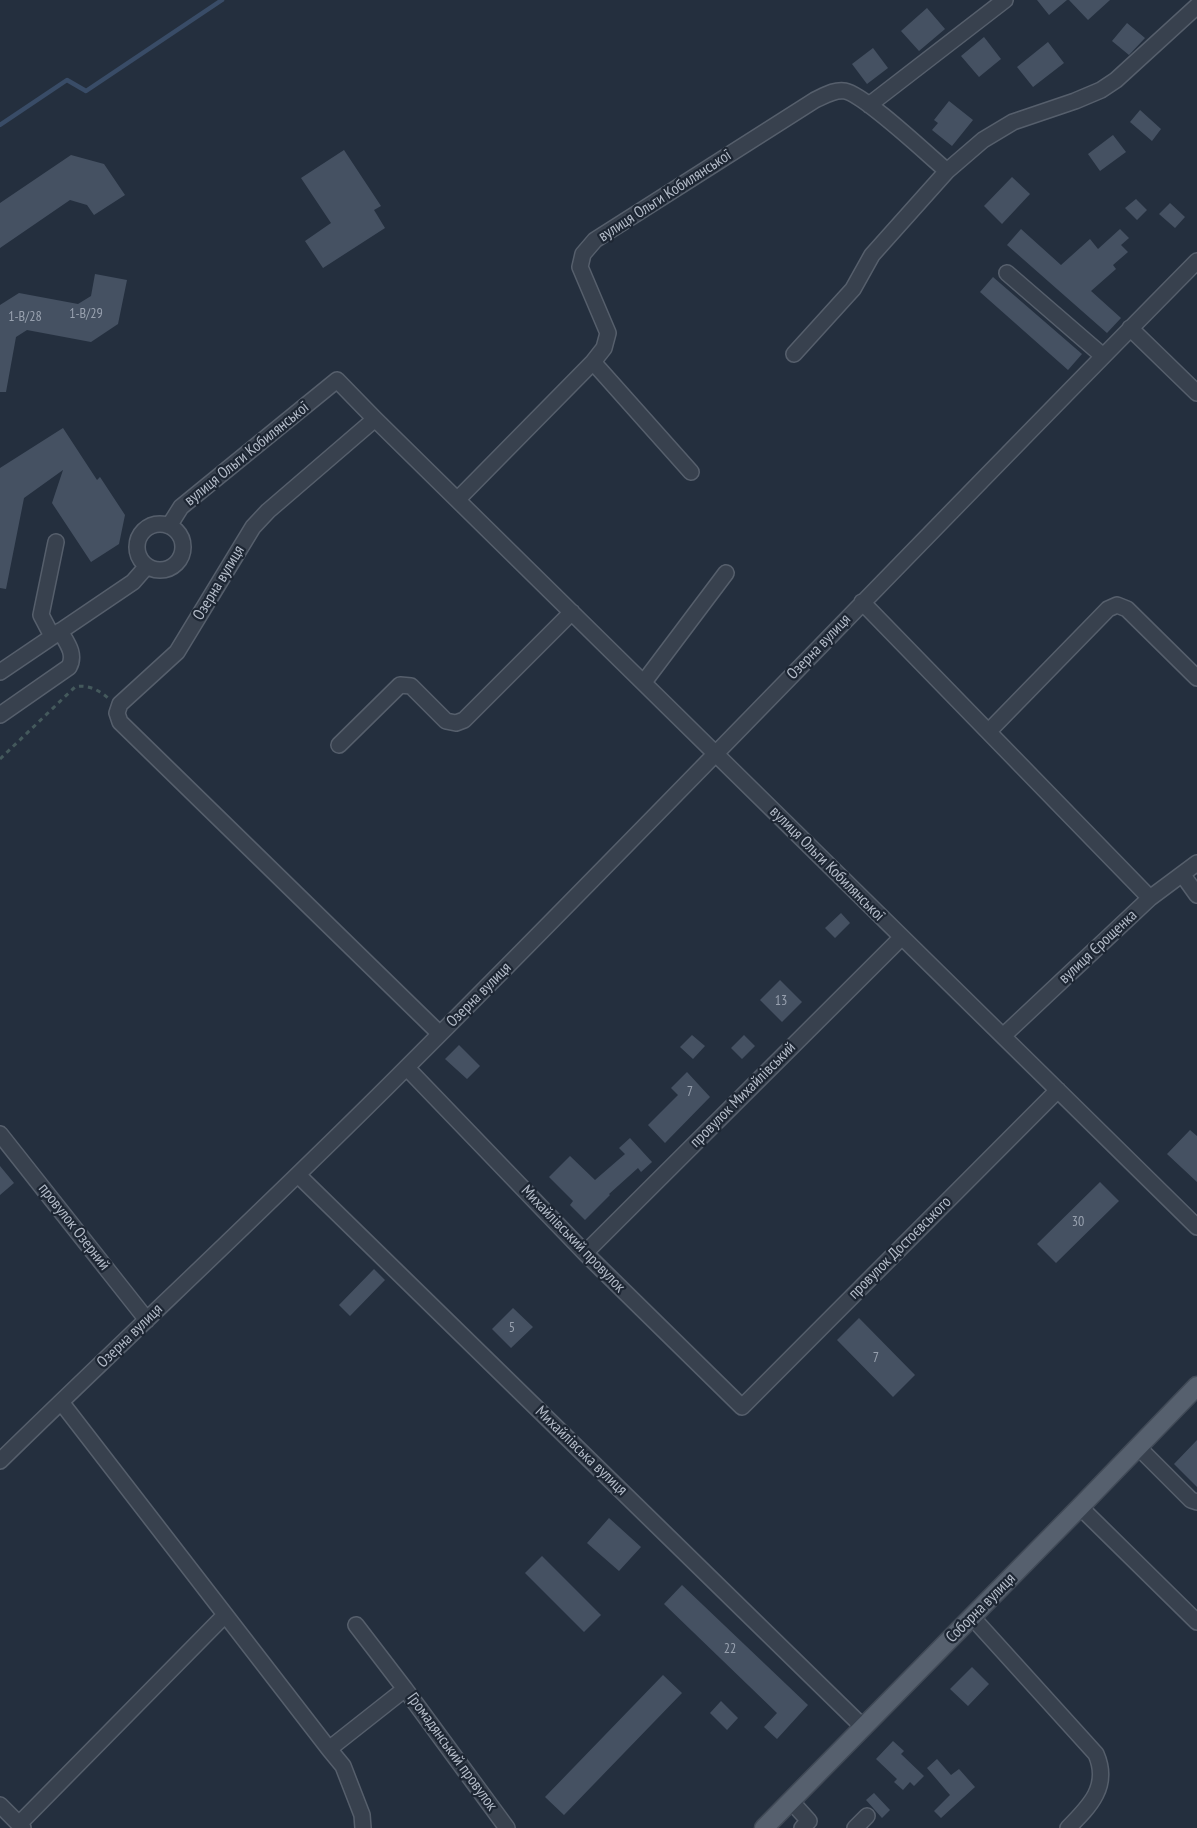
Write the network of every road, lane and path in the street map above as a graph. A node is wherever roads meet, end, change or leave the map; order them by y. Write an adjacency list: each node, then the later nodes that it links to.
1 (1005, 0): 3 (street)
2 (1197, 6): 4 (street)
3 (869, 105): 4 (street, вулиця Ольги Кобилянської); 10 (street, вулиця Ольги Кобилянської)
4 (947, 171): 8 (street)
5 (1197, 261): 7 (street, Озерна вулиця)
6 (1007, 273): 9 (street)
7 (1130, 328): 9 (street, Озерна вулиця); 11 (street)
8 (794, 354)
9 (1103, 356): 19 (street, Озерна вулиця)
10 (593, 362): 13 (street); 14 (street, вулиця Ольги Кобилянської)
11 (1197, 393)
12 (375, 419): 14 (street, вулиця Ольги Кобилянської); 15 (street, вулиця Ольги Кобилянської); 25 (street, Озерна вулиця)
13 (691, 472)
14 (458, 499): 20 (street, вулиця Ольги Кобилянської)
15 (169, 525): 17 (street); 17 (street)
16 (56, 542): 21 (street)
17 (147, 566): 21 (street)
18 (726, 573): 24 (street)
19 (862, 602): 27 (street); 29 (street, Озерна вулиця)
20 (572, 612): 24 (street, вулиця Ольги Кобилянської); 28 (street)
21 (56, 634): 22 (street); 26 (street)
22 (0, 672)
23 (1197, 678): 27 (street)
24 (644, 682): 29 (street, вулиця Ольги Кобилянської)
25 (118, 708): 30 (path); 36 (street, Озерна вулиця)
26 (0, 716)
27 (989, 731): 34 (street)
28 (339, 745)
29 (717, 753): 35 (street, вулиця Ольги Кобилянської); 36 (street, Озерна вулиця)
30 (0, 759)
31 (1197, 863): 32 (street, вулиця Єрощенка)
32 (1182, 874): 33 (street); 34 (street, вулиця Єрощенка)
33 (1197, 895)
34 (1150, 898): 37 (street, вулиця Єрощенка)
35 (901, 938): 37 (street, вулиця Ольги Кобилянської); 43 (street, провулок Михайлівський)
36 (440, 1034): 38 (street, Озерна вулиця)
37 (1003, 1036): 39 (street, вулиця Ольги Кобилянської)
38 (407, 1068): 41 (street, Озерна вулиця); 43 (street, Михайлівський провулок)
39 (1058, 1090): 42 (street, вулиця Ольги Кобилянської); 47 (street, провулок Достоєвського)
40 (0, 1134): 44 (street, провулок Озерний)
41 (298, 1175): 44 (street, Озерна вулиця); 57 (street, Михайлівська вулиця)
42 (1197, 1227)
43 (585, 1252): 47 (street, Михайлівський провулок)
44 (147, 1320): 46 (street, Озерна вулиця)
45 (1197, 1386): 48 (main road, Соборна вулиця)
46 (61, 1402): 49 (street, Озерна вулиця); 52 (street)
47 (742, 1407)
48 (1138, 1447): 50 (street); 51 (main road, Соборна вулиця)
49 (0, 1461)
50 (1197, 1502)
51 (1080, 1507): 53 (main road, Соборна вулиця); 54 (street)
52 (225, 1615): 58 (street); 63 (street)
53 (972, 1617): 57 (main road, Соборна вулиця); 62 (street)
54 (1197, 1622)
55 (356, 1625): 56 (street)
56 (405, 1689): 58 (street, Громадянський провулок); 66 (street, Громадянський провулок)
57 (863, 1727): 59 (main road, Соборна вулиця)
58 (329, 1749): 65 (street)
59 (790, 1801): 64 (street); 67 (main road, Соборна вулиця)
60 (0, 1805): 63 (street)
61 (867, 1816): 68 (street)
62 (1077, 1825)
63 (21, 1826)
64 (809, 1826)
65 (363, 1828)
66 (507, 1828)
67 (764, 1828)
68 (855, 1828)

